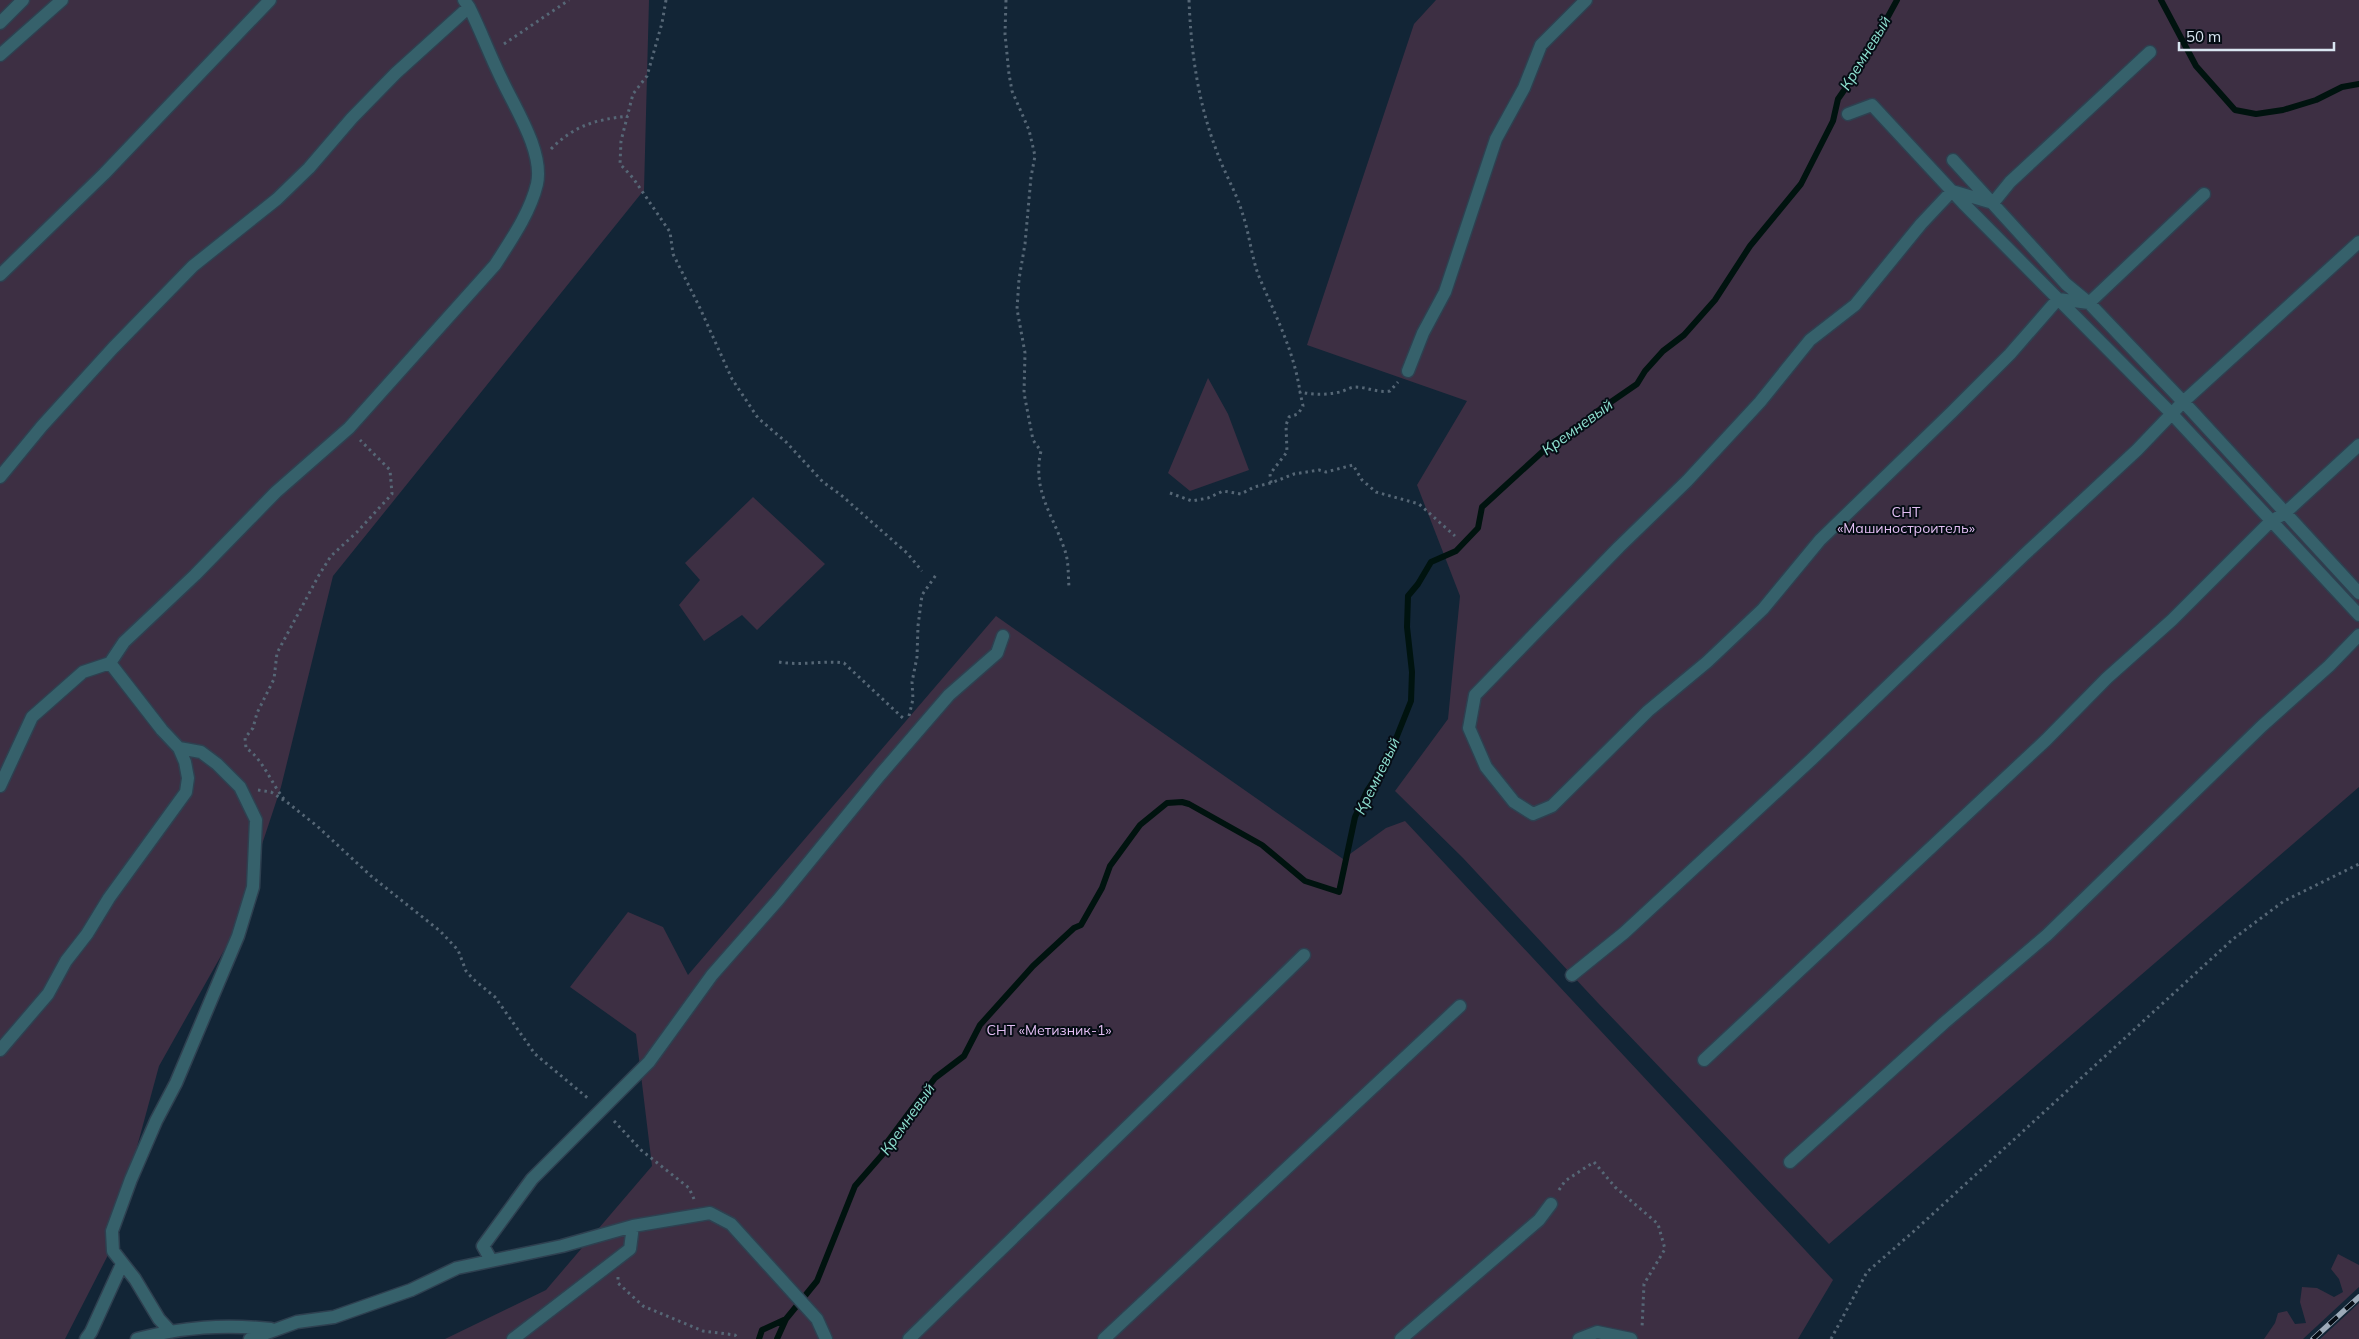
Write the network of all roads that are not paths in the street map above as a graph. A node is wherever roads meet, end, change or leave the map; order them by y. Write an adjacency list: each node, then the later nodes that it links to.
1 (23, 0): 6 (lane)
2 (62, 0): 8 (lane)
3 (270, 0): 15 (lane)
4 (1586, 0): 18 (lane)
5 (466, 4): 22 (lane); 29 (lane)
6 (1, 20)
7 (2150, 52): 13 (lane)
8 (0, 55)
9 (1848, 114): 11 (lane)
10 (1953, 160): 13 (lane)
11 (1952, 191): 13 (lane); 16 (lane); 16 (lane)
12 (2204, 194): 17 (lane)
13 (1993, 203): 17 (lane)
14 (2359, 242): 19 (lane)
15 (0, 275)
16 (2058, 299): 17 (lane); 20 (lane)
17 (2089, 303): 19 (lane)
18 (1408, 371)
19 (2183, 402): 20 (lane); 23 (lane)
20 (2171, 414): 24 (lane); 33 (lane)
21 (2359, 445): 23 (lane)
22 (0, 477)
23 (2285, 512): 24 (lane); 25 (lane)
24 (2270, 522): 26 (lane); 36 (lane)
25 (2359, 593)
26 (2359, 615)
27 (2359, 635): 37 (lane)
28 (1003, 636): 40 (lane)
29 (110, 663): 30 (lane); 31 (lane)
30 (179, 748): 35 (lane); 41 (lane)
31 (0, 786)
32 (1304, 955): 49 (lane)
33 (1572, 975)
34 (1460, 1006): 50 (lane)
35 (0, 1050)
36 (1704, 1060)
37 (1790, 1162)
38 (1552, 1204): 51 (lane)
39 (634, 1226): 40 (lane); 47 (lane); 48 (lane)
40 (490, 1260): 42 (lane)
41 (122, 1264): 43 (lane); 44 (lane)
42 (274, 1329): 43 (lane); 46 (lane)
43 (170, 1331): 45 (lane)
44 (86, 1339)
45 (137, 1339)
46 (250, 1339)
47 (513, 1339)
48 (826, 1339)
49 (908, 1339)
50 (1104, 1339)
51 (1401, 1339)
52 (1579, 1339): 53 (lane)
53 (1631, 1339)

